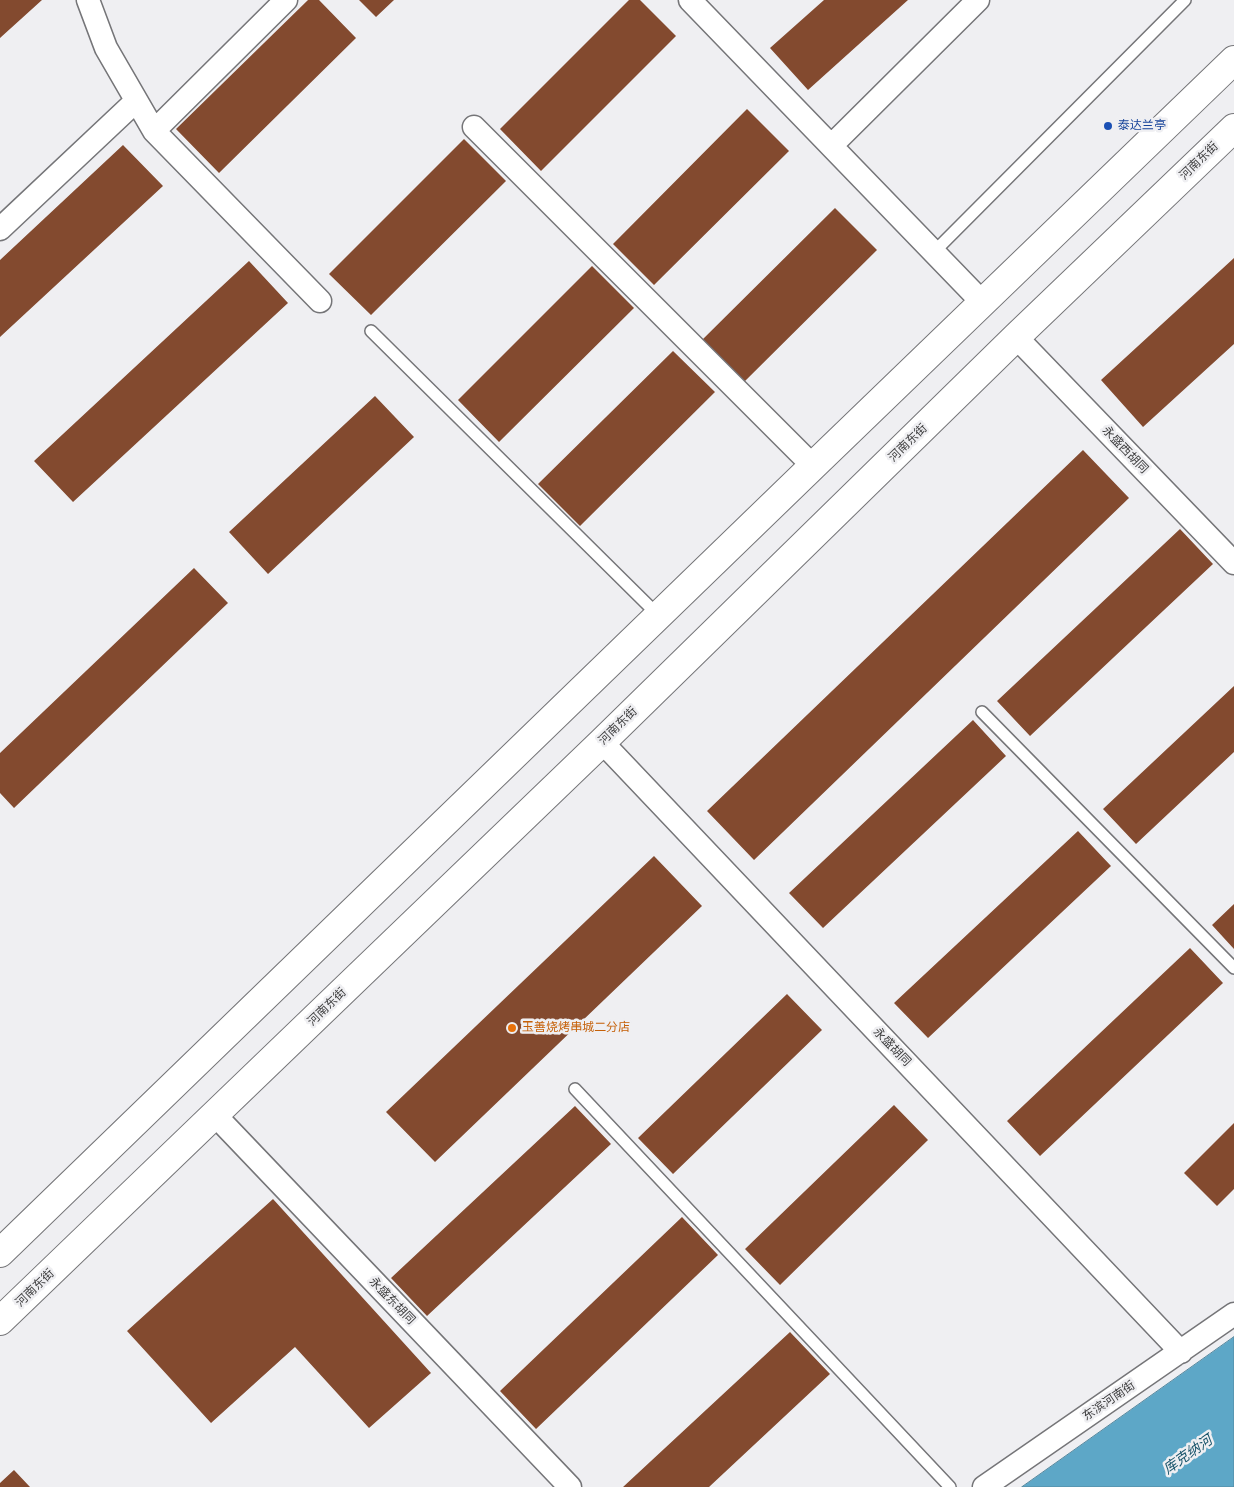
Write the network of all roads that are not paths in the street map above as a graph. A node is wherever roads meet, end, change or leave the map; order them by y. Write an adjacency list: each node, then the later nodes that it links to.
1 (88, 0): 7 (street)
2 (286, 0): 10 (street)
3 (690, 0): 11 (street)
4 (978, 0): 11 (street)
5 (1185, 0): 13 (lane)
6 (1234, 60): 15 (main road)
7 (136, 101): 10 (street); 12 (street)
8 (474, 127): 18 (street)
9 (1234, 128): 17 (main road, 河南东街)
10 (154, 131): 14 (street)
11 (831, 146): 13 (street)
12 (0, 229)
13 (934, 252): 15 (street)
14 (320, 301)
15 (982, 302): 18 (main road)
16 (371, 331): 20 (lane)
17 (1016, 337): 19 (street, 永盛西胡同); 22 (main road, 河南东街)
18 (813, 466): 20 (main road)
19 (1234, 563)
20 (658, 616): 26 (main road)
21 (982, 712): 23 (lane)
22 (602, 742): 25 (main road, 河南东街); 29 (street, 永盛胡同)
23 (1234, 968)
24 (575, 1089): 31 (lane)
25 (215, 1115): 28 (main road, 河南东街); 30 (street, 永盛东胡同)
26 (0, 1253)
27 (1234, 1314): 29 (street, 东滨河南街)
28 (0, 1321)
29 (1181, 1352): 32 (street, 东滨河南街)
30 (570, 1487)
31 (950, 1487)
32 (984, 1487)

